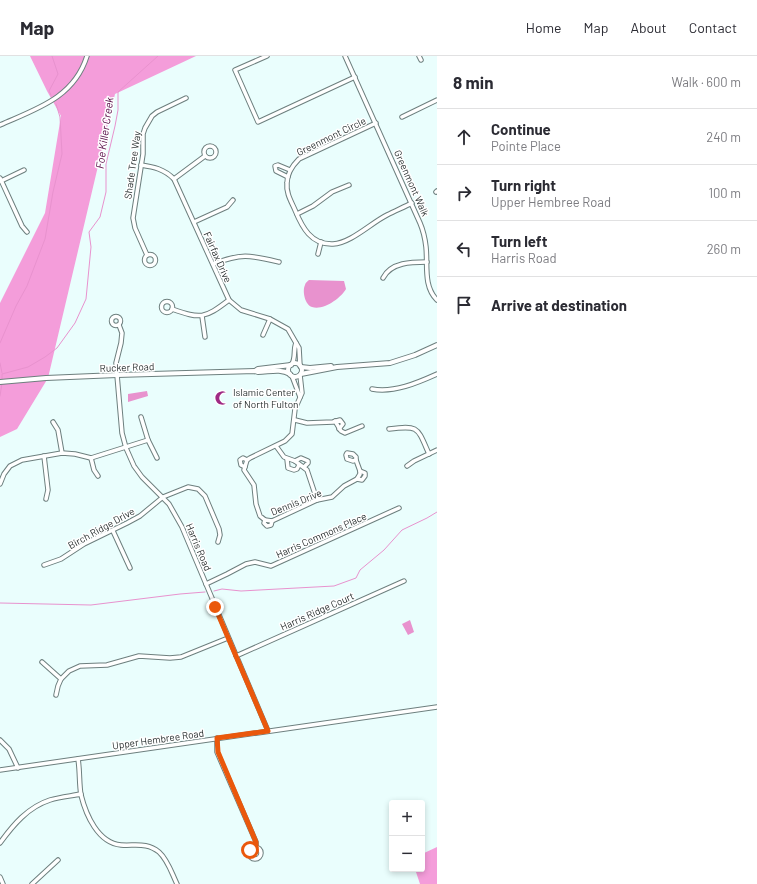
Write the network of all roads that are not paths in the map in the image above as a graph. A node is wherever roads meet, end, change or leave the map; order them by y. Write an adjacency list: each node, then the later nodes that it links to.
1 (87, 56): 9 (street)
2 (267, 56): 4 (street)
3 (345, 56): 4 (street, Greenmont Walk)
4 (355, 77): 8 (street, Greenmont Walk)
5 (186, 98): 11 (street, Shade Tree Way)
6 (437, 100): 7 (street)
7 (402, 117)
8 (376, 123): 13 (street, Greenmont Circle); 19 (street, Greenmont Walk)
9 (0, 125)
10 (205, 156): 16 (street)
11 (140, 165): 16 (street); 25 (street, Shade Tree Way)
12 (24, 170): 15 (street)
13 (290, 170): 14 (street, Greenmont Circle); 14 (street)
14 (288, 176): 20 (street, Greenmont Circle)
15 (1, 179): 22 (street)
16 (174, 179): 21 (street, Fairfax Drive)
17 (350, 185): 20 (street)
18 (233, 200): 21 (street)
19 (412, 203): 23 (street); 27 (street, Greenmont Walk)
20 (297, 214): 23 (street, Greenmont Circle)
21 (194, 222): 28 (street, Fairfax Drive)
22 (27, 232)
23 (321, 242): 24 (street)
24 (318, 254)
25 (147, 255)
26 (279, 262): 28 (street)
27 (427, 262): 29 (street); 31 (street, Greenmont Walk)
28 (212, 264): 30 (street, Fairfax Drive)
29 (383, 278)
30 (229, 300): 33 (street); 34 (street)
31 (437, 300)
32 (172, 309): 33 (street)
33 (202, 316): 37 (street)
34 (270, 320): 36 (street); 38 (street)
35 (118, 325): 46 (street, Harris Road)
36 (263, 335)
37 (205, 337)
38 (296, 343): 40 (street); 41 (street)
39 (437, 346): 42 (main road)
40 (292, 365): 41 (main road); 43 (main road, Rucker Road); 47 (main road)
41 (300, 366): 42 (main road); 44 (main road)
42 (337, 367): 44 (main road)
43 (255, 371): 46 (main road, Rucker Road); 47 (main road, Rucker Road)
44 (300, 374): 47 (main road); 50 (street)
45 (437, 374): 49 (street)
46 (117, 375): 48 (main road, Rucker Road); 58 (street, Harris Road)
47 (291, 375): 50 (street)
48 (0, 382)
49 (372, 389)
50 (300, 398): 52 (street)
51 (141, 417): 56 (street)
52 (295, 420): 54 (street); 57 (street)
53 (53, 422): 60 (street)
54 (362, 426)
55 (389, 429): 61 (street)
56 (148, 440): 58 (street); 64 (street)
57 (276, 446): 65 (street); 66 (street)
58 (126, 448): 63 (street); 75 (street, Harris Road)
59 (437, 450): 61 (street)
60 (62, 453): 62 (street); 63 (street)
61 (429, 454): 70 (street)
62 (44, 456): 74 (street); 76 (street)
63 (92, 458): 73 (street)
64 (157, 458)
65 (287, 459): 68 (street); 69 (street)
66 (247, 460): 71 (street); 71 (street)
67 (356, 460): 77 (street, Dennis Drive)
68 (295, 461): 69 (street); 72 (street)
69 (299, 465): 72 (street)
70 (407, 466)
71 (245, 467): 77 (street, Dennis Drive)
72 (304, 467): 77 (street)
73 (98, 476)
74 (0, 484)
75 (163, 497): 79 (street, Birch Ridge Drive); 80 (street, Birch Ridge Drive); 84 (street, Harris Road)
76 (46, 499)
77 (317, 500)
78 (399, 508): 84 (street, Harris Commons Place)
79 (113, 531): 81 (street, Birch Ridge Drive); 82 (street)
80 (218, 542)
81 (44, 565)
82 (130, 568)
83 (404, 581): 86 (street, Harris Ridge Court)
84 (206, 584): 85 (street, Harris Road)
85 (228, 638): 86 (street, Harris Road); 88 (street)
86 (236, 656): 91 (street, Harris Road)
87 (42, 662): 88 (street)
88 (62, 679): 89 (street)
89 (56, 695)
90 (437, 707): 91 (street, Upper Hembree Road)
91 (268, 731): 92 (street, Upper Hembree Road)
92 (217, 738): 94 (street, Upper Hembree Road); 99 (street)
93 (0, 740): 95 (street)
94 (78, 759): 95 (street, Upper Hembree Road); 97 (street)
95 (18, 768): 96 (street, Upper Hembree Road)
96 (0, 770)
97 (81, 794): 98 (street); 104 (street)
98 (0, 842)
99 (256, 847)
100 (58, 860): 103 (street)
101 (0, 877): 102 (street)
102 (3, 884)
103 (32, 884)
104 (177, 884)

